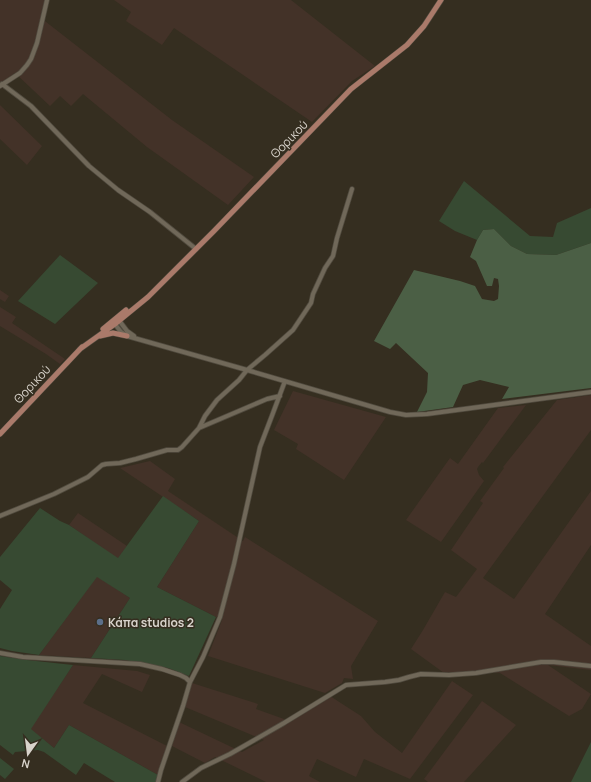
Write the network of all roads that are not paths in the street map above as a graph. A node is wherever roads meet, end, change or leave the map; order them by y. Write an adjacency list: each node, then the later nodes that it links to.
1 (47, 0): 3 (street)
2 (442, 0): 5 (main road, Θορικού)
3 (1, 85): 5 (street)
4 (352, 189): 11 (street)
5 (196, 249): 6 (main road, Θορικού)
6 (116, 321): 7 (street); 8 (street); 9 (main road, Θορικού); 10 (main road, Θορικού)
7 (127, 336): 8 (street); 9 (main road)
8 (138, 338): 11 (street)
9 (92, 340): 10 (main road, Θορικού)
10 (80, 350): 16 (main road, Θορικού)
11 (247, 370): 12 (street); 15 (street)
12 (285, 381): 13 (street); 14 (street)
13 (591, 392)
14 (280, 396): 15 (street); 20 (street)
15 (199, 428): 17 (street)
16 (0, 434)
17 (0, 516)
18 (0, 653): 20 (street)
19 (591, 666): 22 (street)
20 (190, 682): 21 (street)
21 (158, 782)
22 (182, 782)

